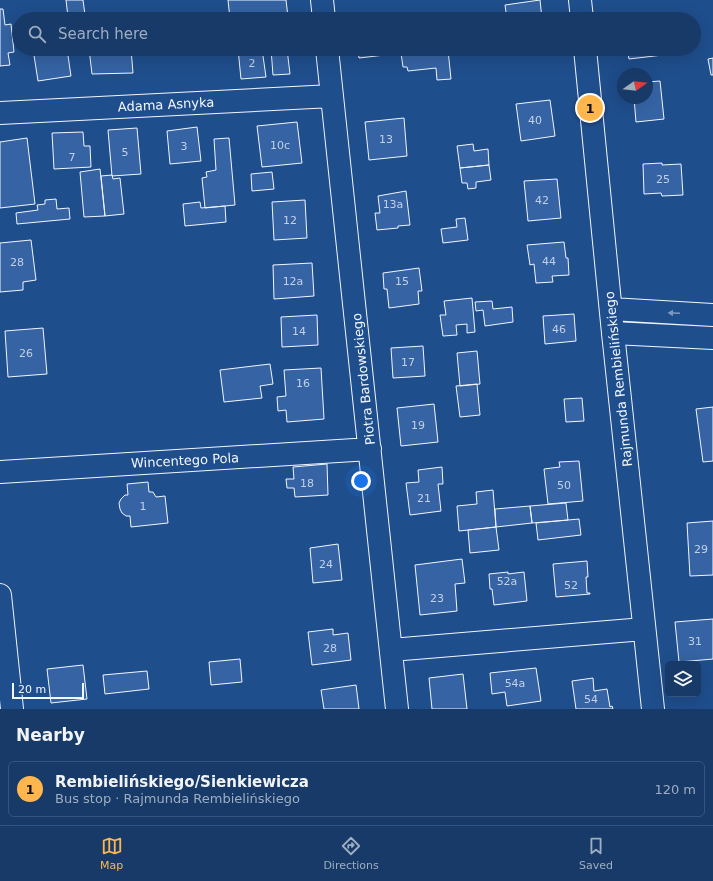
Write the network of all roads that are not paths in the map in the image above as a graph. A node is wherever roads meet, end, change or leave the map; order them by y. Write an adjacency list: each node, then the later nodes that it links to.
1 (322, 0): 3 (street)
2 (580, 0): 4 (street)
3 (323, 12)
4 (581, 12)
5 (328, 56): 7 (street, Piotra Bardowskiego)
6 (586, 56): 9 (street, Rajmunda Rembielińskiego)
7 (332, 96): 8 (street, Adama Asnyka); 13 (street, Piotra Bardowskiego)
8 (0, 113)
9 (611, 309): 10 (street, one-way to 9); 11 (street, Rajmunda Rembielińskiego)
10 (713, 315)
11 (613, 333): 12 (street); 16 (street, Rajmunda Rembielińskiego)
12 (713, 338)
13 (370, 449): 14 (street, Wincentego Pola); 17 (street, Piotra Bardowskiego)
14 (0, 472)
15 (0, 595): 18 (street)
16 (644, 629): 17 (street); 20 (street, Rajmunda Rembielińskiego)
17 (390, 650): 19 (street, Piotra Bardowskiego)
18 (12, 709)
19 (397, 709)
20 (653, 709)

